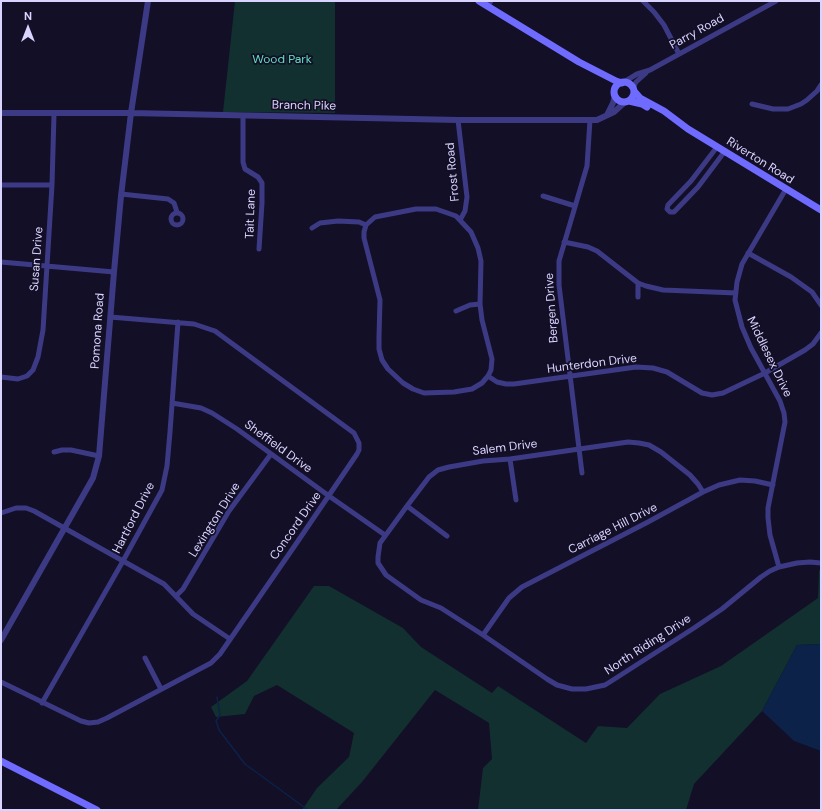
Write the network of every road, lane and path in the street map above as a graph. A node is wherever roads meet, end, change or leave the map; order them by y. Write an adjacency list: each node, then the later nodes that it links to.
1 (146, 1): 16 (street, Pomona Road)
2 (479, 1): 5 (main road)
3 (643, 1): 6 (street)
4 (776, 1): 6 (street, Parry Road)
5 (490, 4): 7 (main road)
6 (679, 54): 8 (street, Parry Road)
7 (579, 62): 9 (main road); 12 (main road)
8 (650, 70): 9 (street, Parry Road); 11 (street, Parry Road)
9 (623, 82): 11 (main road); 12 (main road)
10 (821, 85): 14 (street)
11 (634, 89): 13 (main road); 22 (main road, Riverton Road)
12 (615, 94): 13 (main road); 19 (street)
13 (627, 102): 19 (street, Branch Pike); 22 (main road, Riverton Road)
14 (752, 104)
15 (1, 113): 17 (street, Branch Pike)
16 (131, 113): 17 (street, Branch Pike); 18 (street, Branch Pike); 28 (street, Pomona Road)
17 (54, 114): 26 (street, Susan Drive)
18 (243, 116): 20 (street, Branch Pike); 37 (street, Tait Lane)
19 (606, 116): 21 (street, Branch Pike)
20 (458, 120): 21 (street, Branch Pike); 33 (street, Frost Road)
21 (590, 120): 30 (street, Bergen Drive)
22 (688, 129): 23 (main road, Riverton Road)
23 (717, 147): 24 (main road, Riverton Road); 24 (street)
24 (724, 151): 27 (main road, Riverton Road)
25 (1, 185): 26 (street)
26 (52, 185): 40 (street, Susan Drive)
27 (786, 189): 31 (main road, Riverton Road); 38 (street, Middlesex Drive)
28 (121, 194): 32 (street); 41 (street, Pomona Road)
29 (543, 196): 30 (street)
30 (575, 206): 36 (street, Bergen Drive)
31 (821, 210)
32 (177, 212)
33 (460, 220): 34 (street); 45 (street)
34 (366, 225): 35 (street); 52 (street)
35 (312, 228)
36 (564, 242): 42 (street); 54 (street, Bergen Drive)
37 (259, 249)
38 (748, 253): 43 (street, Middlesex Drive); 46 (street)
39 (1, 262): 40 (street)
40 (46, 266): 41 (street); 53 (street, Susan Drive)
41 (114, 272): 48 (street, Pomona Road)
42 (638, 283): 43 (street); 44 (street)
43 (736, 293): 51 (street, Middlesex Drive)
44 (638, 297)
45 (480, 304): 47 (street); 52 (street)
46 (821, 305)
47 (456, 311)
48 (110, 317): 49 (street, Concord Drive); 59 (street, Pomona Road)
49 (178, 322): 55 (street, Hartford Drive); 64 (street, Concord Drive)
50 (821, 334): 51 (street, Hunterdon Drive)
51 (765, 373): 54 (street, Hunterdon Drive); 62 (street, Middlesex Drive)
52 (488, 376): 54 (street, Hunterdon Drive)
53 (1, 377)
54 (569, 377): 56 (street, Bergen Drive)
55 (172, 403): 58 (street, Sheffield Drive); 71 (street, Hartford Drive)
56 (578, 449): 60 (street, Salem Drive); 61 (street, Bergen Drive); 63 (street, Salem Drive)
57 (54, 452): 59 (street)
58 (271, 454): 64 (street, Sheffield Drive); 75 (street, Lexington Drive)
59 (99, 456): 68 (street, Pomona Road)
60 (510, 459): 65 (street); 66 (street, Salem Drive)
61 (582, 473)
62 (773, 485): 63 (street, Carriage Hill Drive); 73 (street, Middlesex Drive)
63 (703, 492): 76 (street, Carriage Hill Drive)
64 (329, 496): 69 (street, Sheffield Drive); 77 (street, Concord Drive)
65 (516, 500)
66 (407, 506): 69 (street, Salem Drive); 70 (street)
67 (1, 513): 68 (street)
68 (64, 529): 71 (street); 78 (street, Pomona Road)
69 (385, 535): 74 (street, Salem Drive)
70 (447, 536)
71 (124, 561): 75 (street); 82 (street, Hartford Drive)
72 (821, 563): 73 (street, North Riding Drive)
73 (779, 568): 76 (street, North Riding Drive)
74 (402, 586): 76 (street, North Riding Drive)
75 (176, 596): 77 (street)
76 (483, 635)
77 (230, 639): 81 (street, Concord Drive)
78 (1, 640)
79 (145, 658): 81 (street)
80 (1, 682): 82 (street, Concord Drive)
81 (161, 689): 82 (street, Concord Drive)
82 (42, 702)
83 (1, 761): 84 (main road)
84 (98, 810)

